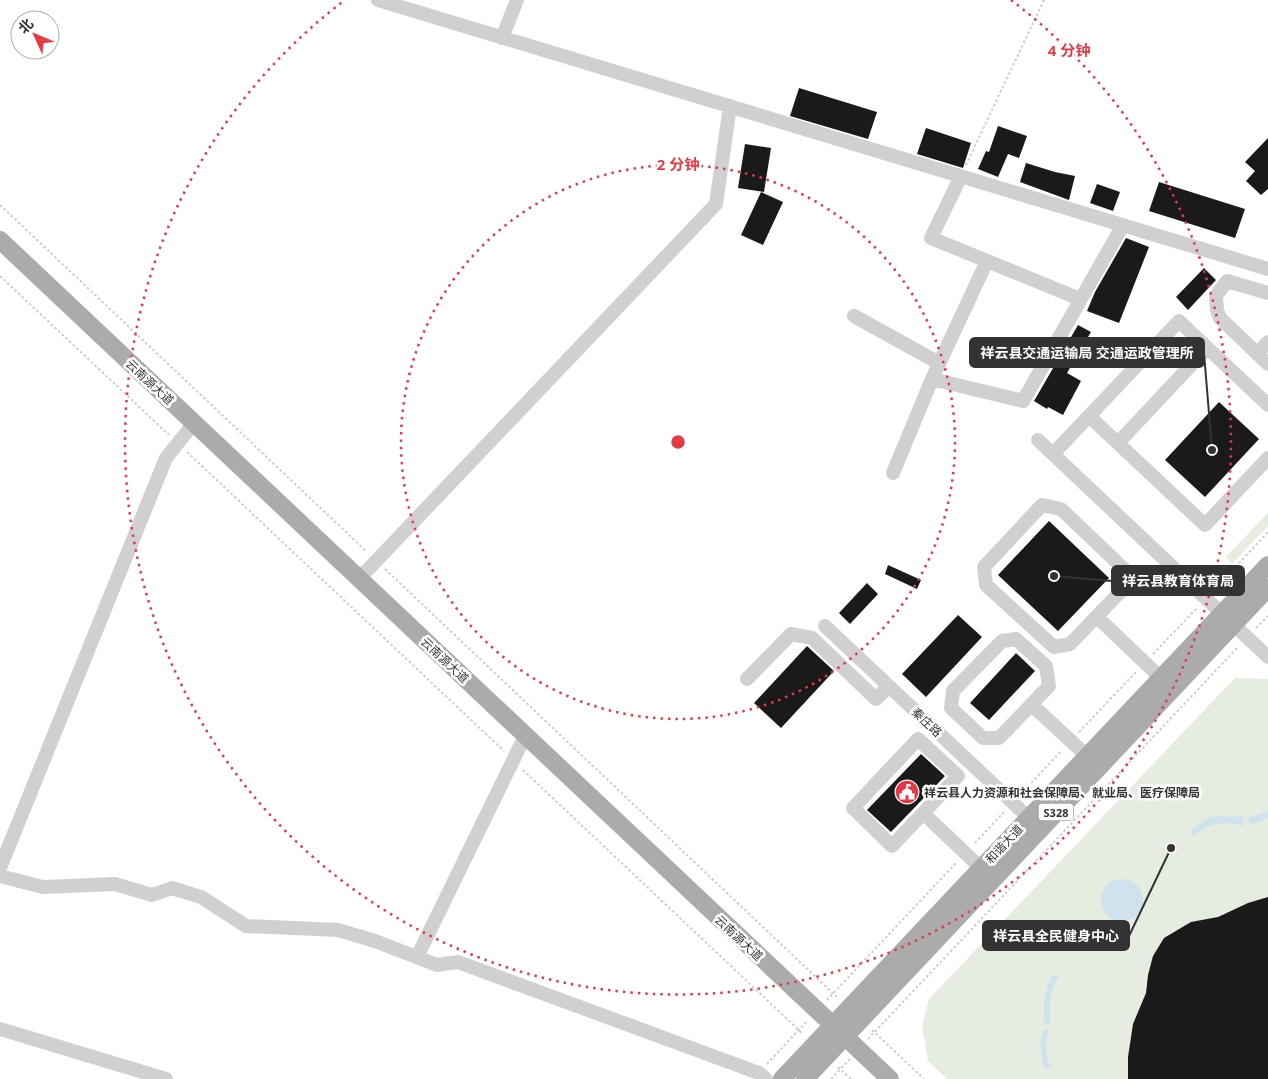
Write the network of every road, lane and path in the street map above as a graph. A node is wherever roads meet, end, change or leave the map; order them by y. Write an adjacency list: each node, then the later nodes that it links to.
1 (378, 0): 4 (street)
2 (517, 0): 4 (street)
3 (1044, 0): 6 (path)
4 (502, 38): 5 (street)
5 (730, 106): 6 (street); 31 (street)
6 (961, 176): 8 (street); 10 (street)
7 (0, 205): 31 (path)
8 (1123, 225): 11 (street); 14 (street)
9 (0, 240): 24 (main road, 云南源大道)
10 (987, 261): 14 (street); 19 (street)
11 (1268, 269)
12 (0, 276): 26 (path)
13 (1268, 293): 18 (street)
14 (1080, 298): 21 (street)
15 (854, 316): 19 (street)
16 (1268, 342): 18 (street)
17 (1208, 348): 22 (street); 23 (street); 27 (street)
18 (1257, 354): 20 (street)
19 (939, 363): 21 (street)
20 (1268, 364)
21 (932, 379): 30 (street)
22 (1268, 405)
23 (1090, 416): 27 (street); 28 (street)
24 (194, 423): 26 (street); 33 (main road, 云南源大道)
25 (1038, 440): 28 (street)
26 (177, 443): 47 (path); 50 (street)
27 (1118, 443): 29 (street)
28 (1053, 454): 37 (street)
29 (1268, 458)
30 (893, 473)
31 (376, 561): 33 (street); 54 (path)
32 (1268, 565): 37 (main road, 和谐大道 / S328)
33 (359, 579): 45 (main road, 云南源大道)
34 (1268, 588): 37 (main road, 和谐大道 / S328)
35 (1268, 616): 39 (path)
36 (1097, 617): 36 (street); 41 (street)
37 (1228, 619): 39 (street); 41 (main road, 和谐大道 / S328); 54 (main road, 和谐大道 / S328)
38 (825, 626): 43 (street, 秦庄路)
39 (1248, 638): 40 (street); 57 (path)
40 (1268, 657)
41 (1161, 678): 46 (main road, 和谐大道 / S328)
42 (747, 679): 43 (street)
43 (889, 686): 49 (street, 秦庄路)
44 (1032, 705): 44 (street); 46 (street)
45 (525, 736): 47 (street); 56 (main road, 云南源大道)
46 (1086, 756): 49 (main road, 和谐大道 / S328)
47 (513, 760): 53 (street); 59 (path)
48 (923, 813): 48 (street); 51 (street)
49 (1029, 818): 51 (main road, 和谐大道 / S328)
50 (0, 868)
51 (981, 868): 54 (main road, 和谐大道 / S328)
52 (0, 876): 53 (street)
53 (417, 957): 62 (street)
54 (855, 1014): 56 (main road, 和谐大道 / S328); 57 (path)
55 (0, 1029): 61 (street)
56 (839, 1031): 58 (main road, 云南源大道); 59 (main road, 和谐大道)
57 (874, 1032): 58 (path); 68 (path)
58 (859, 1049): 60 (path); 67 (main road, 云南源大道)
59 (820, 1050): 60 (path); 63 (main road, 和谐大道); 64 (main road, 和谐大道)
60 (840, 1069): 65 (path); 66 (path)
61 (166, 1079)
62 (766, 1079)
63 (782, 1079)
64 (804, 1079)
65 (831, 1079)
66 (851, 1079)
67 (890, 1079)
68 (924, 1079)

